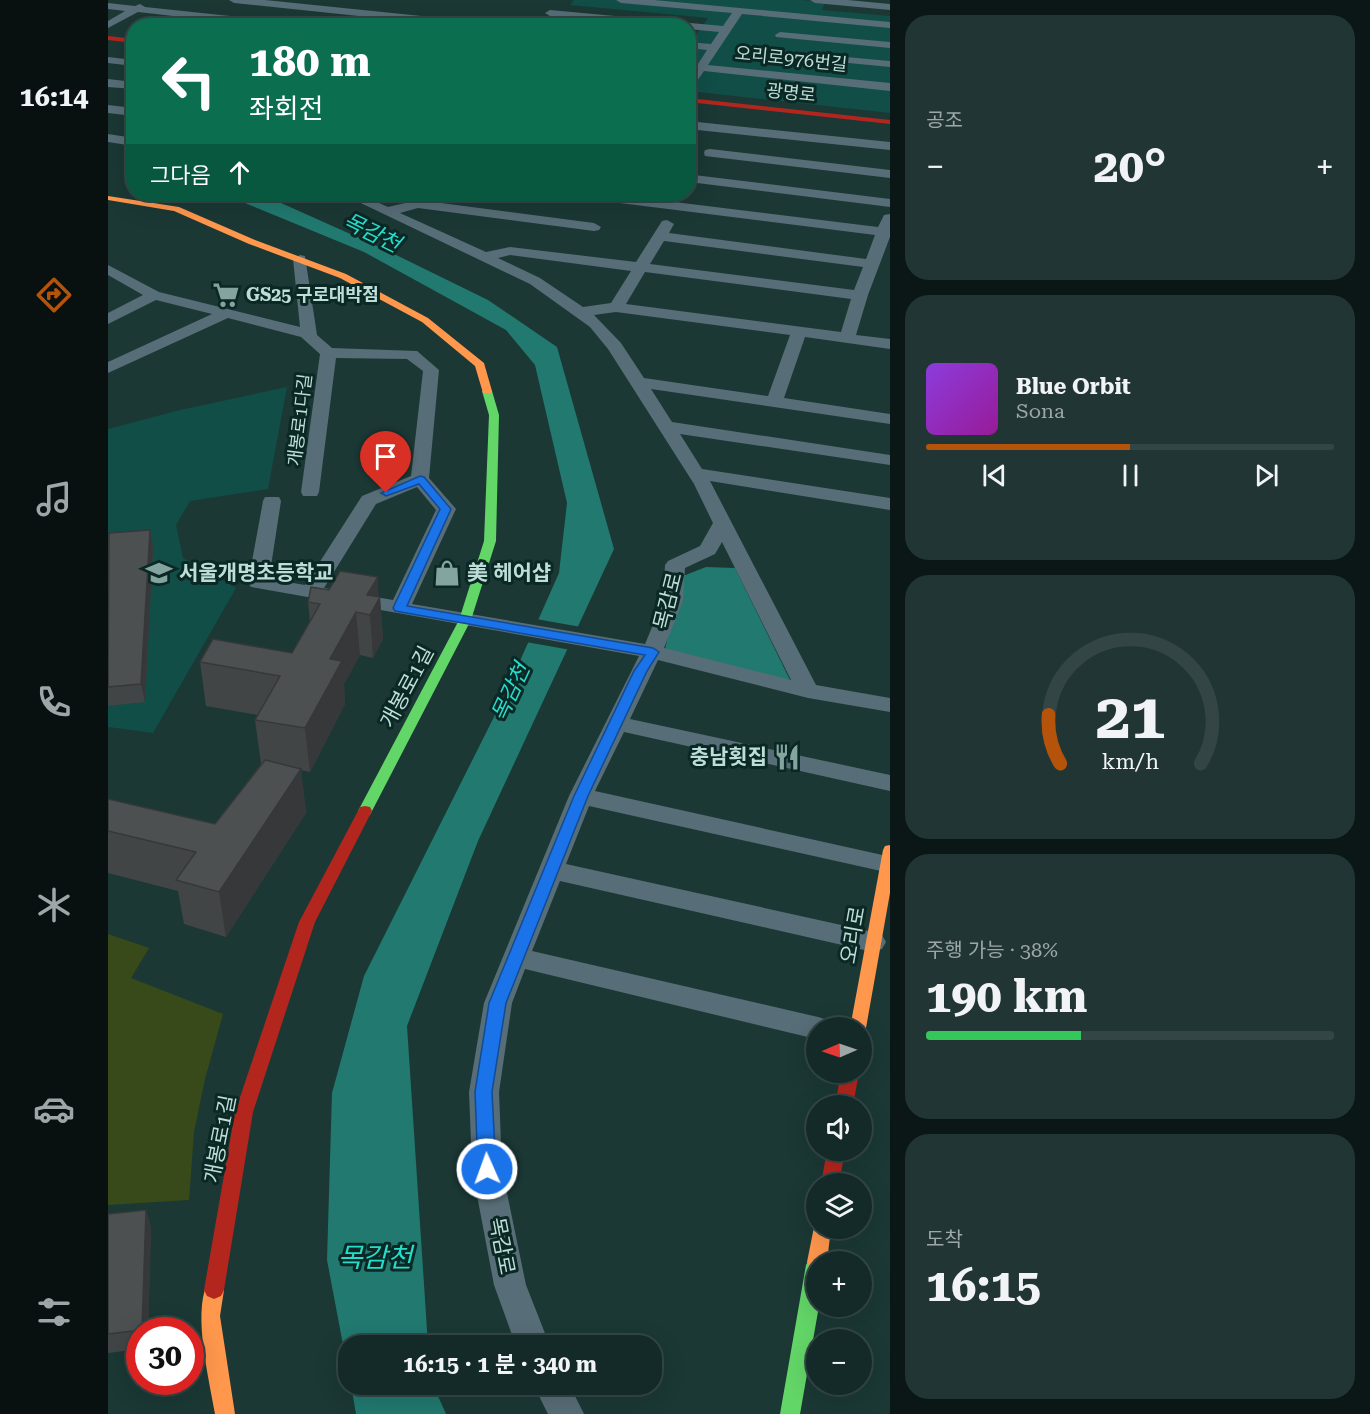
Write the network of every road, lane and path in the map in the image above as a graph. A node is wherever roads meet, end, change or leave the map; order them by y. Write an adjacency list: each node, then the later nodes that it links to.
1 (152, 0): 9 (street)
2 (234, 0): 8 (street)
3 (562, 0): 17 (street)
4 (621, 0): 10 (street)
5 (815, 0): 7 (street)
6 (108, 6): 9 (street)
7 (890, 7)
8 (316, 8): 12 (street); 14 (street)
9 (136, 9): 13 (street); 18 (street)
10 (739, 11): 11 (street); 21 (street)
11 (794, 12): 19 (street); 22 (street)
12 (362, 13): 15 (street); 16 (street)
13 (224, 18)
14 (302, 18)
15 (356, 18)
16 (411, 18)
17 (574, 18)
18 (108, 25)
19 (890, 26)
20 (696, 27): 21 (street)
21 (727, 30): 27 (street)
22 (780, 35): 25 (street); 28 (street)
23 (108, 38): 24 (street)
24 (126, 40)
25 (890, 45)
26 (696, 46): 27 (street)
27 (714, 48): 32 (street)
28 (769, 53): 31 (street); 34 (street)
29 (108, 60): 30 (street)
30 (126, 62)
31 (890, 64)
32 (696, 66)
33 (696, 67): 34 (street, 오리로976번길)
34 (757, 73): 36 (street, 오리로976번길)
35 (108, 83): 37 (street)
36 (889, 84)
37 (126, 85)
38 (696, 101): 41 (street, 광명로)
39 (108, 109): 40 (street)
40 (126, 111)
41 (890, 122)
42 (696, 126): 43 (street)
43 (724, 129): 46 (street); 47 (street)
44 (108, 138): 45 (street)
45 (126, 140)
46 (890, 146)
47 (710, 153): 48 (street); 49 (street)
48 (890, 174)
49 (696, 176)
50 (696, 184): 58 (street)
51 (108, 198): 52 (street, 개봉로1길)
52 (126, 201)
53 (127, 201): 66 (street, 개봉로1길)
54 (366, 201): 60 (street)
55 (672, 201): 59 (street)
56 (680, 201): 63 (street)
57 (687, 201): 62 (street)
58 (890, 202)
59 (606, 208): 60 (street); 65 (street)
60 (390, 211): 64 (street)
61 (890, 215): 62 (street)
62 (887, 233): 67 (street)
63 (659, 236): 67 (street); 68 (street)
64 (485, 257): 65 (street); 73 (street)
65 (574, 257): 68 (street)
66 (300, 260): 77 (street); 95 (street, 개봉로1길)
67 (873, 264): 71 (street)
68 (641, 266): 71 (street); 72 (street)
69 (108, 269): 70 (street)
70 (154, 295): 74 (street); 75 (street)
71 (860, 295): 78 (street)
72 (616, 307): 73 (street); 76 (street)
73 (582, 312): 82 (street)
74 (227, 313): 77 (street); 81 (street)
75 (108, 319)
76 (799, 332): 78 (street); 83 (street)
77 (309, 334): 80 (street, 개봉로1다길)
78 (847, 339): 79 (street)
79 (890, 344)
80 (328, 353): 88 (street, 개봉로1다길); 89 (street, 개봉로1다길)
81 (108, 368)
82 (637, 382): 83 (street); 85 (street)
83 (774, 402): 84 (street)
84 (890, 419)
85 (665, 426): 86 (street); 87 (street)
86 (890, 460)
87 (695, 474): 91 (street); 92 (street)
88 (420, 479): 93 (street); 94 (street)
89 (310, 492)
90 (272, 501): 93 (street)
91 (890, 504)
92 (723, 522): 96 (street, 목감로); 97 (street)
93 (311, 592): 94 (street)
94 (400, 608): 95 (street)
95 (471, 621): 96 (street); 111 (street, 개봉로1길)
96 (644, 651): 97 (street); 99 (street, 목감로)
97 (808, 691): 98 (street)
98 (890, 705)
99 (615, 723): 100 (street); 101 (street, 목감로)
100 (890, 783)
101 (581, 796): 102 (street); 103 (street, 목감로)
102 (889, 857): 104 (street, 오리로)
103 (550, 870): 104 (street); 105 (street, 목감로)
104 (873, 942): 106 (street, 오리로)
105 (516, 957): 107 (street); 109 (street, 목감로)
106 (860, 1017)
107 (806, 1025)
108 (806, 1317): 113 (street)
109 (529, 1335)
110 (556, 1395): 112 (street)
111 (225, 1414)
112 (567, 1414)
113 (789, 1414)

